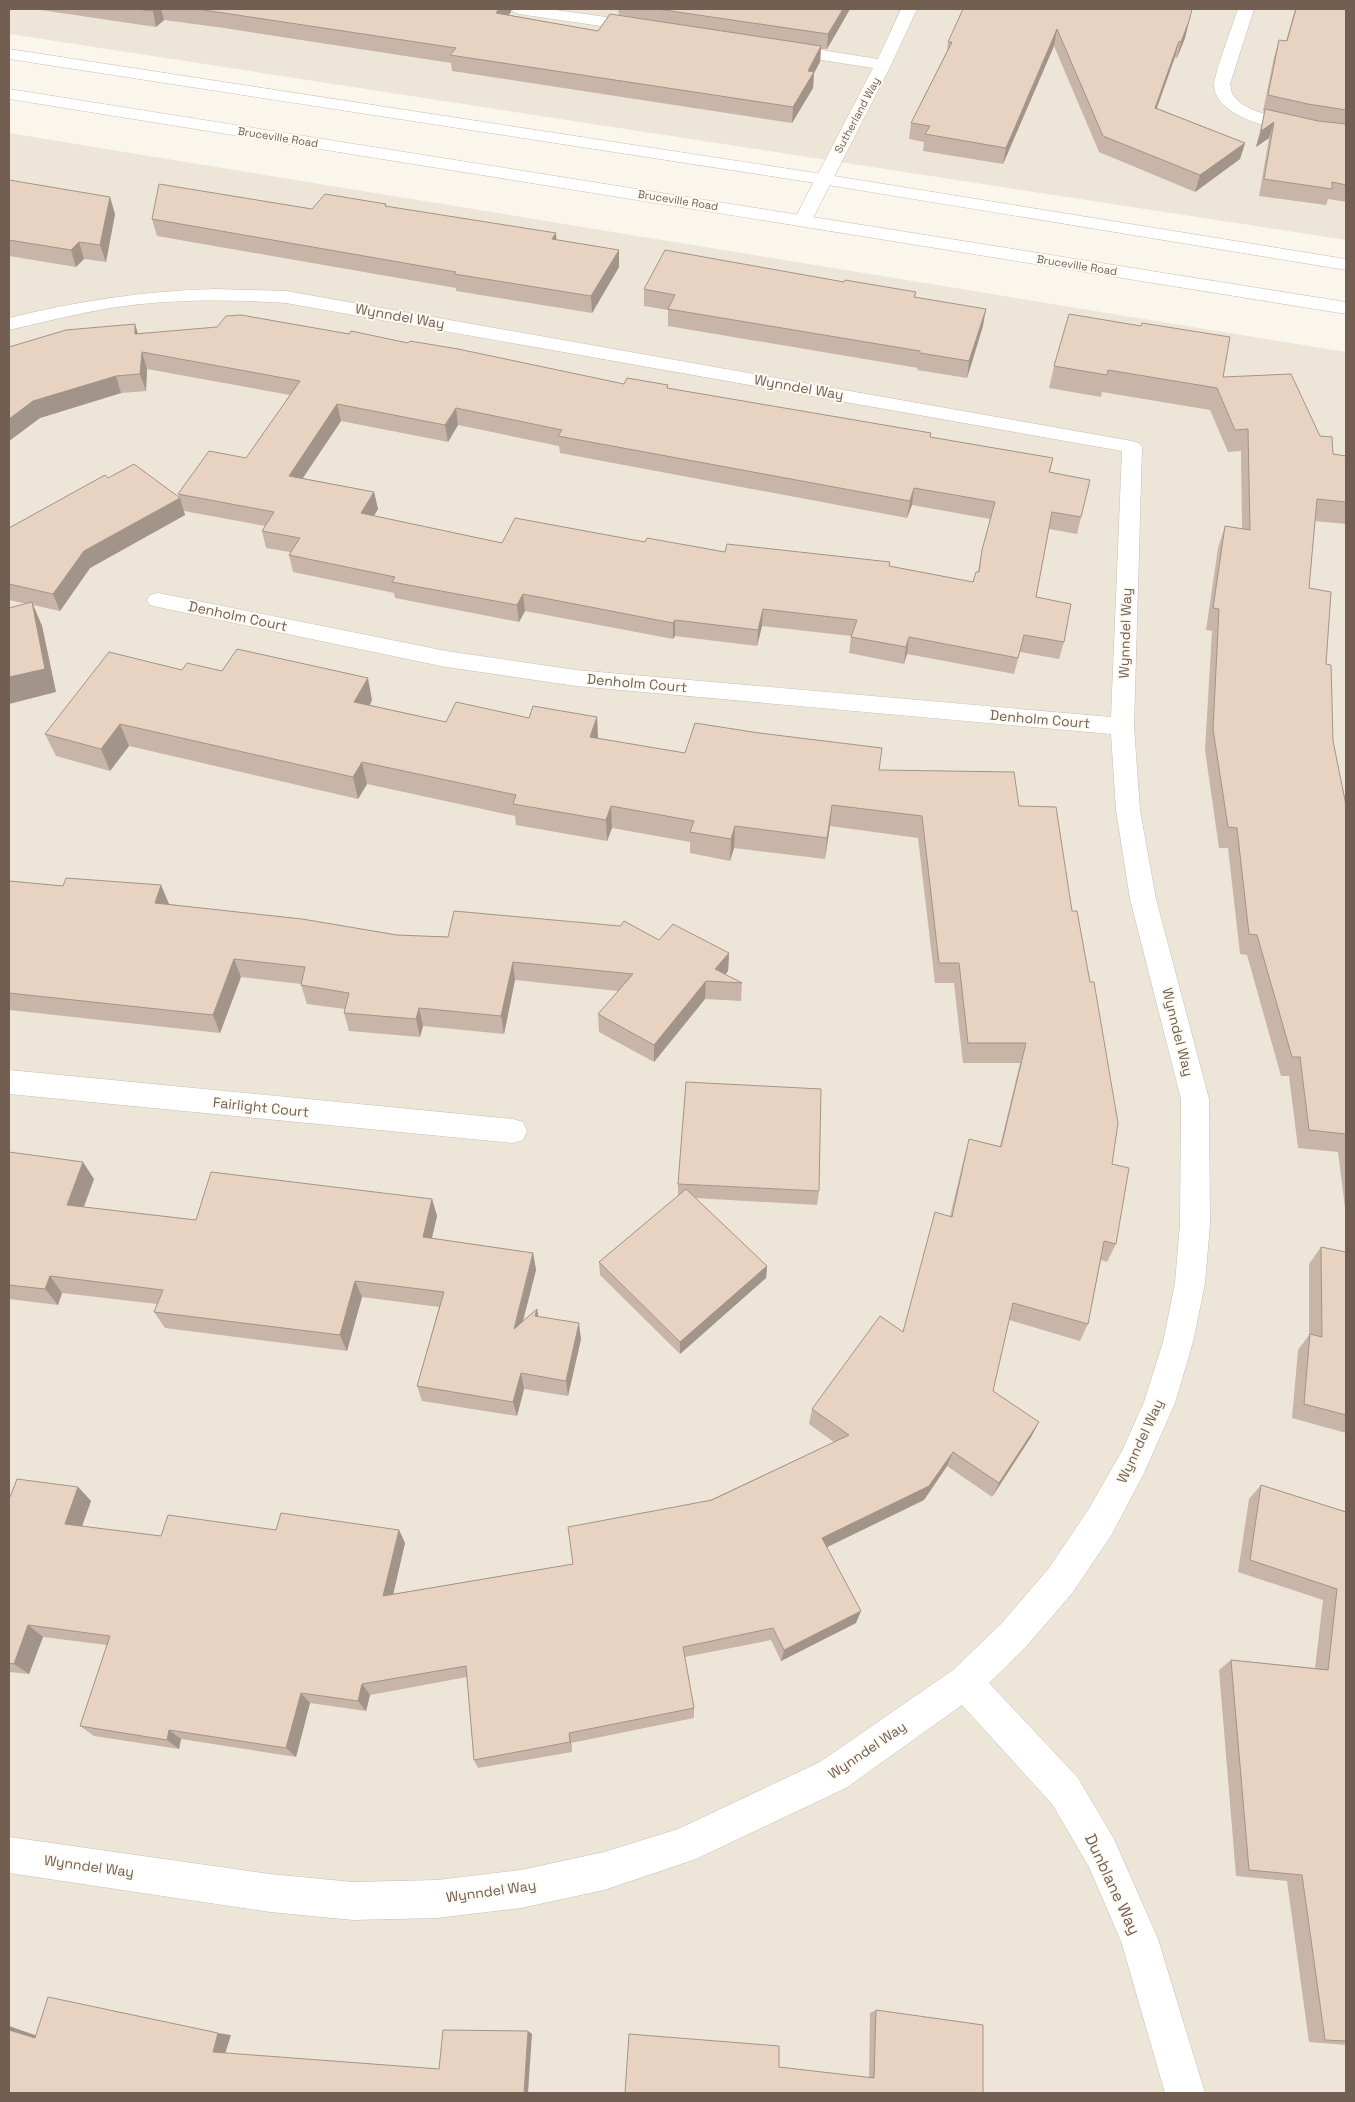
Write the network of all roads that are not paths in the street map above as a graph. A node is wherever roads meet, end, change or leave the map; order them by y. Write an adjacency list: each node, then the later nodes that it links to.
1 (519, 9): 4 (street)
2 (909, 9): 8 (street, Sutherland Way)
3 (1246, 9): 10 (street)
4 (571, 12): 5 (street)
5 (657, 30)
6 (765, 46): 8 (street)
7 (9, 54): 11 (street)
8 (883, 65): 11 (street, Sutherland Way)
9 (9, 94): 12 (street, Bruceville Road)
10 (1346, 134)
11 (822, 180): 12 (street, Sutherland Way); 13 (street)
12 (803, 220): 14 (street, Bruceville Road)
13 (1346, 265)
14 (1346, 308)
15 (9, 324): 17 (street, Wynndel Way)
16 (158, 600): 17 (street, Denholm Court)
17 (1122, 727): 20 (street, Wynndel Way)
18 (9, 1082): 19 (street, Fairlight Court)
19 (513, 1131)
20 (965, 1682): 21 (street, Wynndel Way); 22 (street, Dunblane Way)
21 (9, 1855)
22 (1185, 2093)

